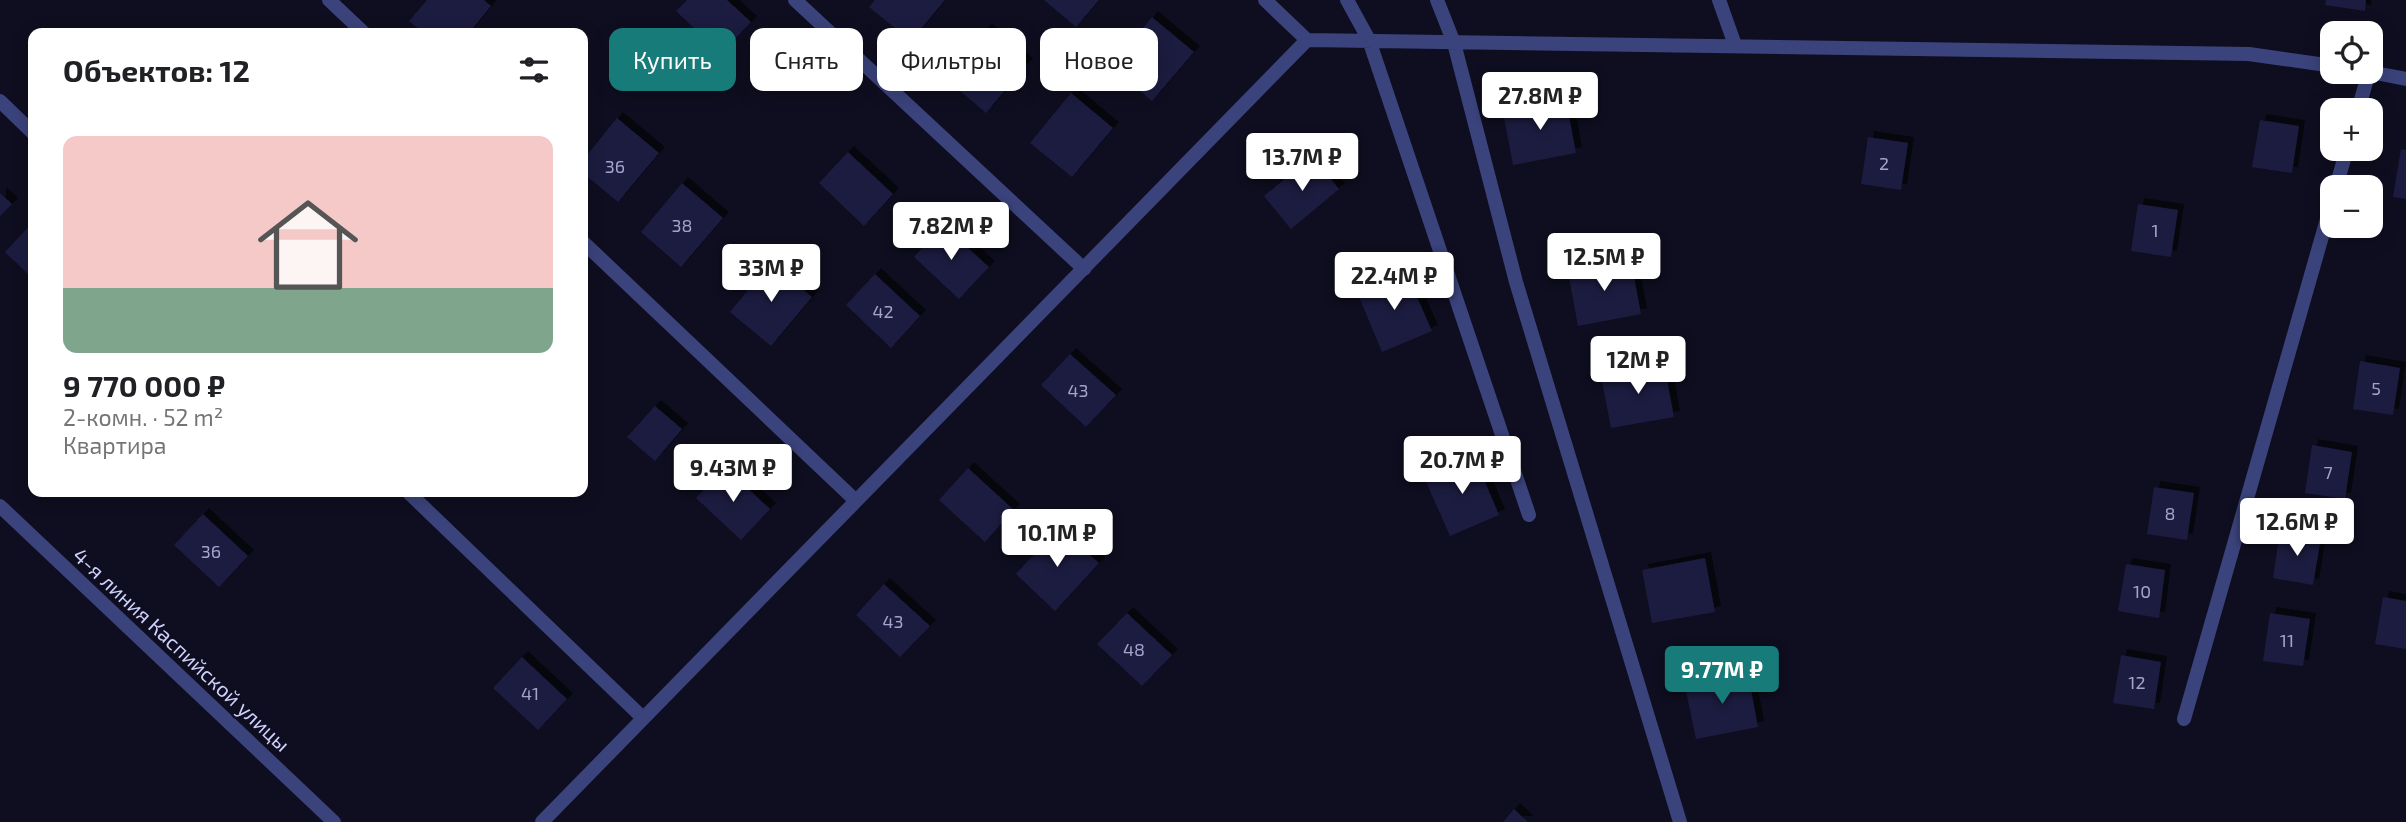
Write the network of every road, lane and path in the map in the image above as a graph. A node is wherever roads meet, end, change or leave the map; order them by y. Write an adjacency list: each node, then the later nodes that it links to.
1 (329, 0): 7 (street)
2 (795, 0): 19 (street)
3 (1265, 0): 8 (street)
4 (1348, 0): 9 (street)
5 (1437, 0): 10 (street)
6 (1719, 0): 11 (street)
7 (359, 28)
8 (1307, 40): 9 (street); 19 (street)
9 (1369, 40): 10 (street); 23 (street)
10 (1454, 43): 11 (street); 28 (street)
11 (1735, 45): 12 (street)
12 (2320, 64)
13 (2383, 75): 14 (street)
14 (2406, 79)
15 (0, 101): 16 (street)
16 (28, 128)
17 (2322, 238): 25 (street)
18 (588, 247): 21 (street)
19 (1084, 270): 21 (street)
20 (413, 497): 24 (street)
21 (855, 500): 24 (street)
22 (0, 506): 26 (street, 4-я линия Каспийской улицы)
23 (1529, 515)
24 (643, 718): 27 (street)
25 (2184, 719)
26 (334, 822)
27 (541, 822)
28 (1680, 822)

